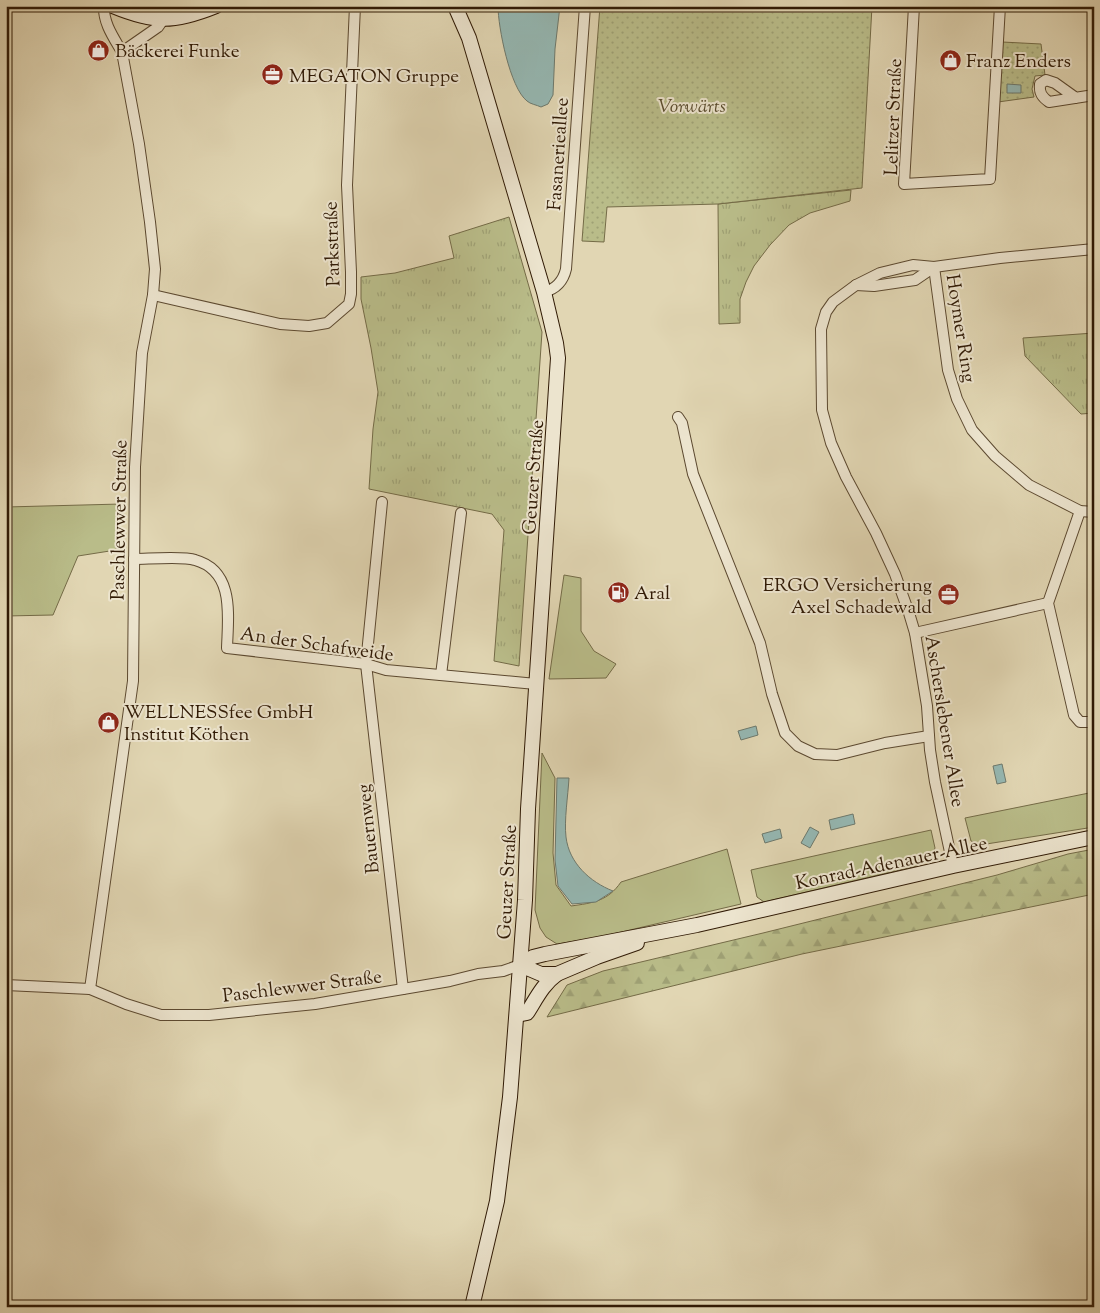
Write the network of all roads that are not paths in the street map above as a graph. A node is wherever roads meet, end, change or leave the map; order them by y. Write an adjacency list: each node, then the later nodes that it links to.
1 (104, 6): 10 (street, Paschlewwer Straße)
2 (113, 6): 9 (main road)
3 (216, 6): 9 (main road)
4 (355, 6): 17 (street, Parkstraße)
5 (455, 6): 16 (main road, Geuzer Straße)
6 (585, 6): 16 (street, Fasanerieallee)
7 (914, 6): 8 (street, Lelitzer Straße)
8 (1000, 6)
9 (163, 20): 10 (street)
10 (122, 52): 17 (street, Paschlewwer Straße)
11 (1094, 95): 12 (street)
12 (1076, 98)
13 (1094, 249): 14 (street, Hoymer Ring)
14 (934, 267): 15 (street, Ascherslebener Allee); 15 (street); 20 (street, Hoymer Ring)
15 (856, 285): 25 (street, Ascherslebener Allee)
16 (544, 292): 28 (main road, Geuzer Straße)
17 (154, 295): 23 (street, Paschlewwer Straße)
18 (678, 417): 30 (street)
19 (382, 502): 26 (street)
20 (1080, 511): 21 (street, Hoymer Ring); 24 (street)
21 (1094, 512)
22 (461, 513): 27 (street)
23 (134, 559): 26 (street, An der Schafweide); 37 (street, Paschlewwer Straße)
24 (1048, 602): 25 (street); 29 (street)
25 (915, 633): 30 (street, Ascherslebener Allee)
26 (366, 664): 27 (street, An der Schafweide); 38 (street, Bauernweg)
27 (441, 675): 28 (street, An der Schafweide)
28 (536, 684): 34 (main road, Geuzer Straße)
29 (1094, 722)
30 (929, 736): 32 (street, Ascherslebener Allee)
31 (1094, 837): 32 (main road, Konrad-Adenauer-Allee)
32 (953, 866): 33 (main road, Konrad-Adenauer-Allee)
33 (697, 924): 34 (main road, Konrad-Adenauer-Allee); 35 (main road, Konrad-Adenauer-Allee)
34 (520, 966): 35 (main road); 38 (street, Paschlewwer Straße); 39 (main road, Geuzer Straße)
35 (557, 974): 39 (main road)
36 (6, 984): 37 (street, Paschlewwer Straße)
37 (90, 989): 38 (street, Paschlewwer Straße)
38 (403, 989)
39 (517, 1015): 40 (main road, Geuzer Straße)
40 (472, 1307)

